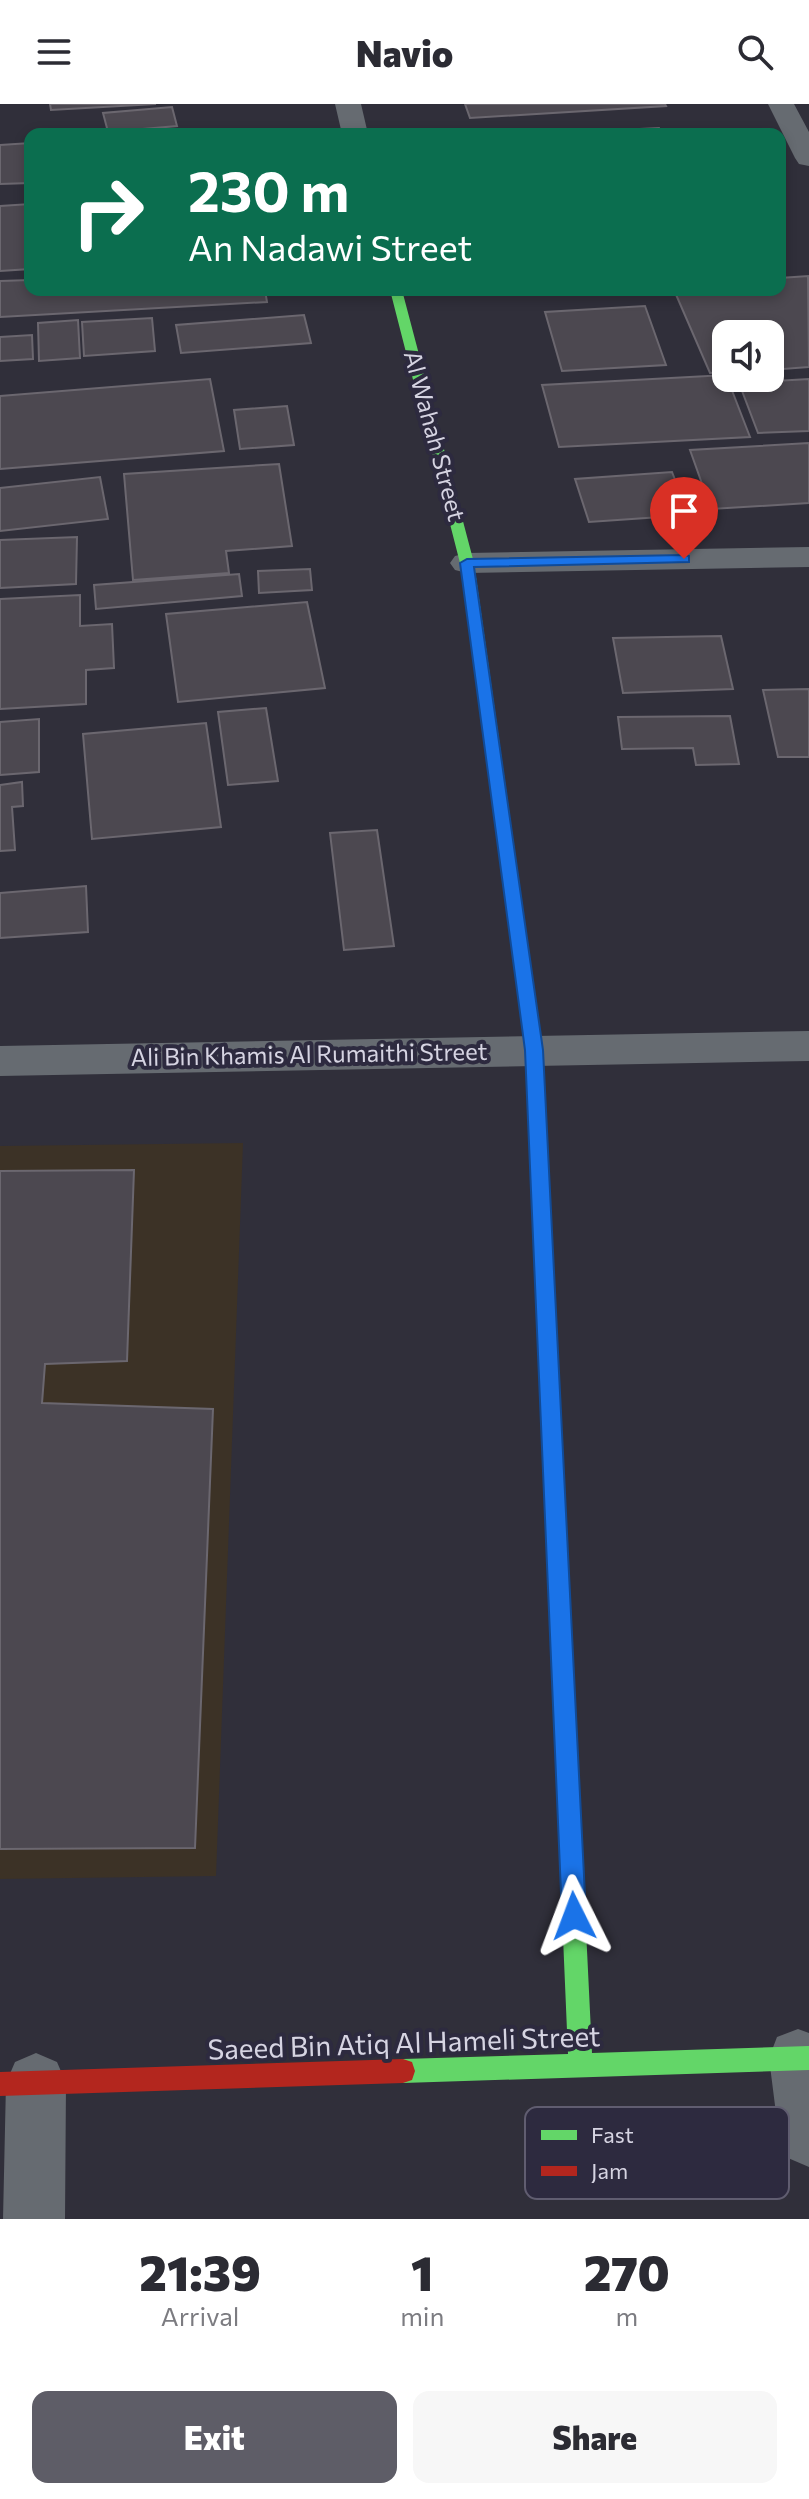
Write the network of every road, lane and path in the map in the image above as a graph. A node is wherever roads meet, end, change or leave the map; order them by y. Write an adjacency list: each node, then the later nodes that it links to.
1 (348, 104): 3 (street)
2 (781, 104): 4 (street)
3 (354, 128)
4 (809, 158)
5 (398, 296): 7 (street, Al Wahah Street)
6 (809, 557): 7 (street)
7 (467, 563): 9 (street, Al Wahah Street)
8 (809, 1046): 9 (street, Ali Bin Khamis Al Rumaithi Street)
9 (534, 1050): 10 (street, Ali Bin Khamis Al Rumaithi Street); 12 (street, Al Wahah Street)
10 (0, 1061)
11 (804, 2058): 12 (street, Saeed Bin Atiq Al Hameli Street); 14 (street)
12 (581, 2065): 13 (street, Saeed Bin Atiq Al Hameli Street)
13 (18, 2084): 15 (street)
14 (809, 2137)
15 (34, 2219)

